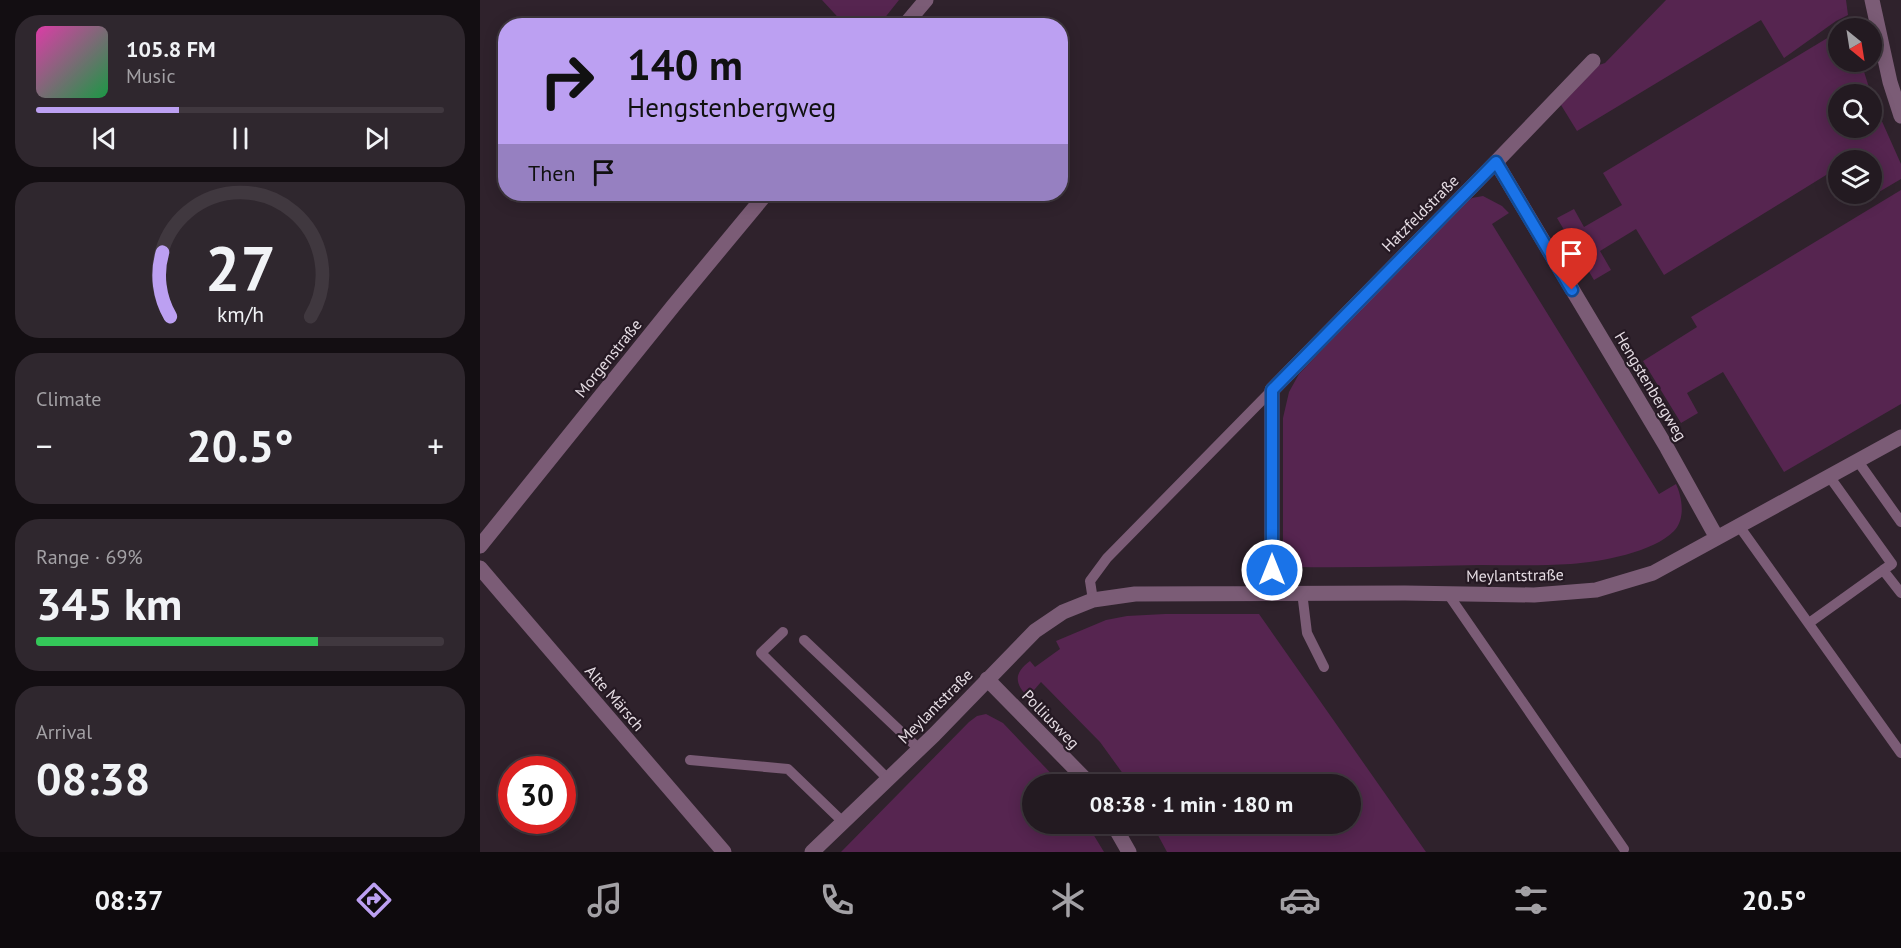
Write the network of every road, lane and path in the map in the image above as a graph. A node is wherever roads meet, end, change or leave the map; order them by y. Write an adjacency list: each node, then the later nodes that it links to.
1 (926, 0): 3 (street)
2 (1872, 0): 5 (street)
3 (911, 18)
4 (1593, 61): 7 (street, Hatzfeldstraße)
5 (1896, 79): 6 (street)
6 (1901, 116)
7 (1496, 162): 9 (street, Hatzfeldstraße); 15 (street, Hengstenbergweg)
8 (760, 201): 16 (street, Morgenstraße)
9 (1272, 390): 19 (street); 23 (lane, Hatzfeldstraße)
10 (1901, 437): 11 (street, Meylantstraße)
11 (1857, 460): 12 (street, Meylantstraße); 13 (lane)
12 (1829, 476): 14 (street, Meylantstraße); 18 (lane)
13 (1901, 522)
14 (1739, 526): 15 (street, Meylantstraße); 24 (lane)
15 (1717, 538): 22 (street, Meylantstraße)
16 (480, 546)
17 (480, 568): 37 (street, Alte Märsch)
18 (1883, 570): 21 (lane); 24 (lane)
19 (1272, 592): 20 (street, Meylantstraße); 23 (street, Meylantstraße)
20 (1302, 592): 22 (street, Meylantstraße); 27 (lane)
21 (1901, 593)
22 (1448, 594): 36 (lane)
23 (1093, 600): 28 (street, Meylantstraße)
24 (1809, 623): 30 (lane)
25 (783, 632): 33 (lane)
26 (804, 640): 29 (lane)
27 (1324, 667)
28 (987, 679): 29 (street, Meylantstraße); 32 (street, Polliusweg)
29 (919, 749): 33 (street, Meylantstraße)
30 (1901, 753)
31 (690, 760): 34 (lane)
32 (1080, 774)
33 (888, 779): 34 (street, Meylantstraße)
34 (843, 822): 38 (street, Meylantstraße)
35 (1119, 834): 39 (street)
36 (1624, 849)
37 (724, 852)
38 (812, 852)
39 (1129, 852)

